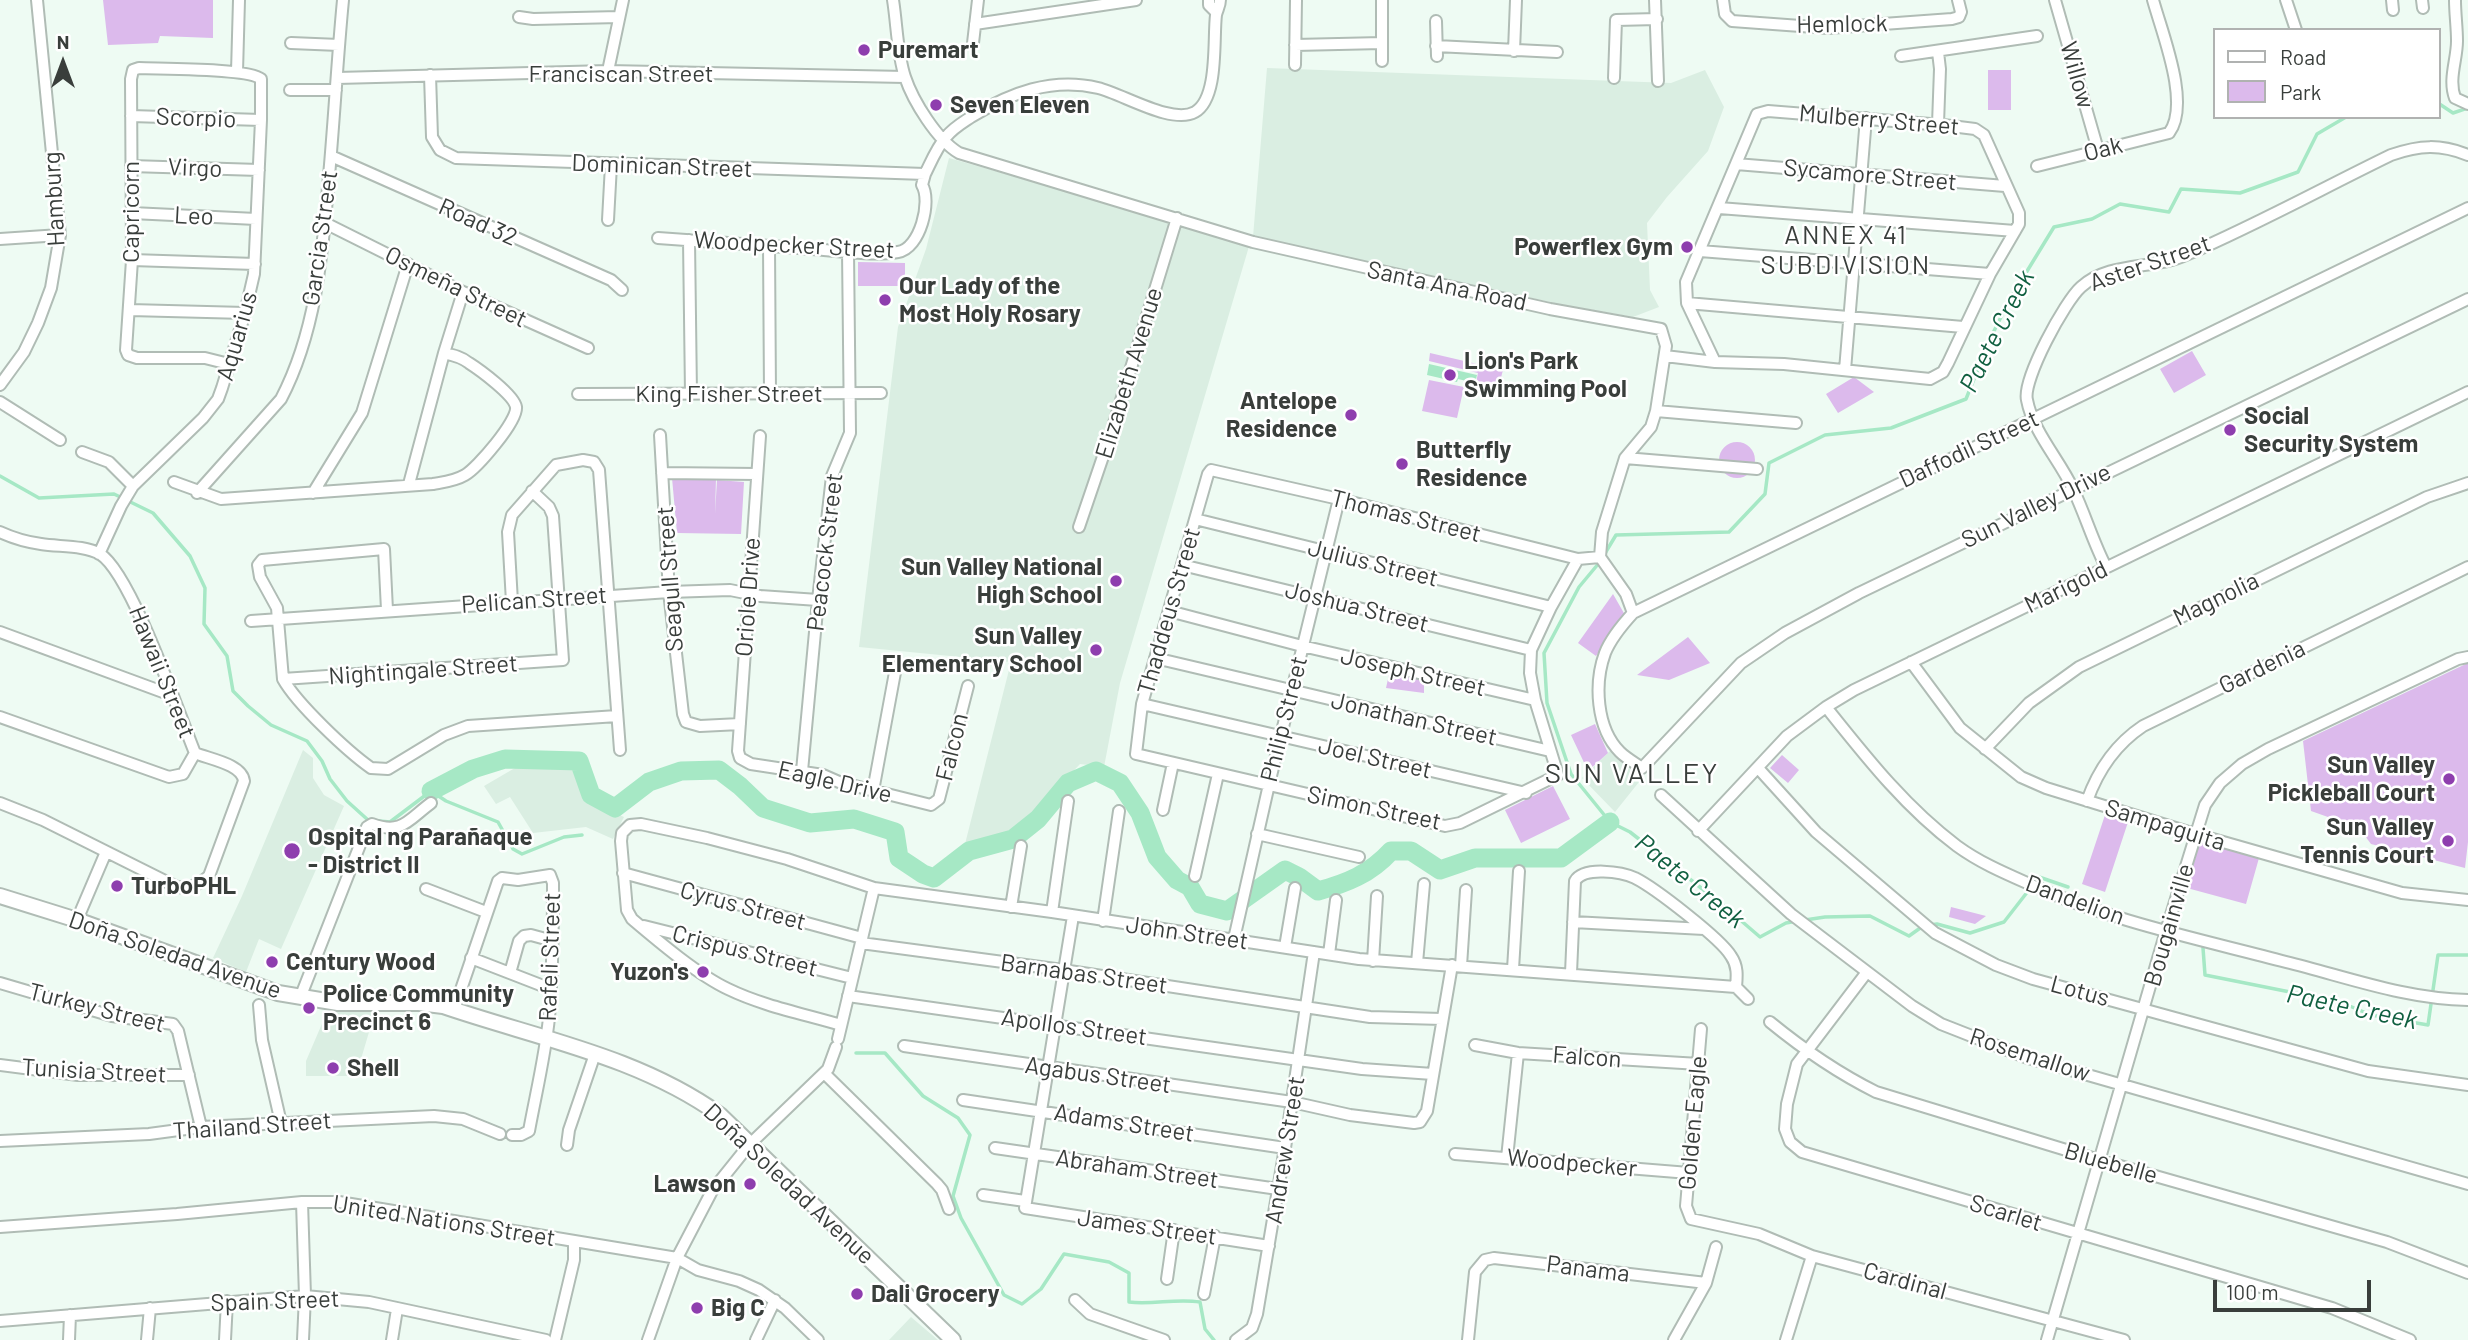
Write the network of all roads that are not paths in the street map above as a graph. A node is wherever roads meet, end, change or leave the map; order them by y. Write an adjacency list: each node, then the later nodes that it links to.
1 (37, 0): 74 (street, Hamburg)
2 (239, 0): 40 (street)
3 (343, 0): 31 (street, Garcia Street)
4 (623, 0): 22 (street)
5 (893, 0): 42 (street)
6 (978, 0): 25 (street)
7 (1136, 0): 25 (street)
8 (1209, 0): 20 (street)
9 (1220, 0): 20 (street)
10 (1296, 0): 32 (street)
11 (1382, 0): 30 (street)
12 (1516, 0): 33 (street)
13 (1655, 0): 23 (street)
14 (1723, 0): 15 (street, Hemlock)
15 (1958, 0)
16 (2055, 0): 54 (street, Willow)
17 (2153, 0): 54 (street, Oak)
18 (2286, 0): 26 (street)
19 (2455, 0): 48 (street)
20 (1216, 12): 53 (street)
21 (519, 17): 22 (street)
22 (619, 17): 39 (street)
23 (1657, 19): 44 (street); 45 (street)
24 (1436, 21): 33 (street)
25 (975, 24): 29 (street)
26 (2295, 28)
27 (2037, 36): 35 (street)
28 (291, 43): 31 (street)
29 (973, 43)
30 (1382, 43): 32 (street); 37 (street)
31 (339, 45): 43 (street, Garcia Street)
32 (1295, 45): 38 (street)
33 (1514, 51): 34 (street)
34 (1557, 52)
35 (1938, 52): 36 (street); 52 (street)
36 (1901, 56)
37 (1382, 61)
38 (1295, 65)
39 (608, 71): 41 (street, Franciscan Street); 42 (street, Franciscan Street)
40 (237, 72): 49 (street, Capricorn); 51 (street, Aquarius)
41 (430, 75): 43 (street, Franciscan Street); 58 (street, Dominican Street)
42 (905, 77): 53 (street)
43 (337, 78): 47 (street, Garcia Street)
44 (1614, 78)
45 (1658, 81)
46 (290, 90): 47 (street)
47 (336, 90): 55 (street, Garcia Street)
48 (2468, 104)
49 (131, 116): 51 (street, Scorpio); 59 (street, Capricorn)
50 (1866, 118): 52 (street, Mulberry Street); 57 (street, Mulberry Street); 62 (street)
51 (261, 120): 61 (street, Aquarius)
52 (1938, 124): 64 (street, Mulberry Street)
53 (943, 140): 63 (street); 68 (street, Santa Ana Road)
54 (2098, 150): 60 (street, Oak)
55 (331, 156): 72 (street, Garcia Street); 86 (street, Road 32)
56 (2468, 156): 109 (street, Aster Street)
57 (1736, 164): 62 (street, Sycamore Street); 65 (street, Mulberry Street)
58 (611, 165): 63 (street, Dominican Street); 71 (street)
59 (131, 166): 61 (street, Virgo); 67 (street, Capricorn)
60 (2037, 166)
61 (258, 170): 70 (street, Aquarius)
62 (1861, 174): 64 (street, Sycamore Street); 69 (street)
63 (925, 181): 79 (street, Woodpecker Street)
64 (2005, 186): 73 (street, Mulberry Street)
65 (1719, 208): 69 (street); 80 (street, Mulberry Street)
66 (2468, 208): 109 (street, Daffodil Street)
67 (132, 213): 70 (street, Leo); 81 (street, Capricorn)
68 (1177, 218): 96 (street, Santa Ana Road); 130 (street, Elizabeth Avenue)
69 (1858, 218): 73 (street); 82 (street)
70 (256, 219): 83 (street, Aquarius)
71 (608, 220)
72 (325, 223): 84 (street, Osmeña Street); 125 (street, Garcia Street)
73 (2015, 231): 85 (street)
74 (60, 235): 76 (street); 100 (street, Hamburg)
75 (657, 238): 77 (street, Woodpecker Street)
76 (0, 239)
77 (690, 240): 78 (street, Woodpecker Street); 104 (street)
78 (769, 246): 79 (street, Woodpecker Street); 105 (street)
79 (848, 251): 106 (street, Peacock Street)
80 (1700, 251): 82 (street); 89 (street, Mulberry Street)
81 (132, 260): 83 (street); 90 (street, Capricorn)
82 (1854, 261): 85 (street); 92 (street)
83 (255, 264): 91 (street, Aquarius)
84 (408, 264): 87 (street, Osmeña Street); 126 (street)
85 (1990, 274): 93 (street)
86 (622, 290)
87 (463, 292): 94 (street, Osmeña Street); 95 (street)
88 (2468, 299): 124 (street, Sun Valley Drive)
89 (1687, 303): 92 (street); 97 (street)
90 (130, 310): 91 (street); 98 (street, Capricorn)
91 (245, 313): 98 (street, Aquarius)
92 (1849, 317): 93 (street); 99 (street)
93 (1963, 327): 99 (street)
94 (589, 348)
95 (444, 353): 122 (street); 122 (street)
96 (1665, 356): 97 (street); 108 (street)
97 (1715, 362): 99 (street)
98 (229, 364): 123 (street, Aquarius)
99 (1845, 370)
100 (0, 385)
101 (2468, 392): 138 (street, Marigold)
102 (881, 393): 106 (street, King Fisher Street)
103 (578, 394): 104 (street, King Fisher Street)
104 (691, 394): 105 (street, King Fisher Street)
105 (770, 394): 106 (street, King Fisher Street)
106 (849, 394): 144 (street, Peacock Street)
107 (0, 402): 113 (street)
108 (1656, 411): 110 (street); 115 (street)
109 (2033, 419): 124 (street, Aster Street); 149 (street, Daffodil Street)
110 (1796, 423)
111 (660, 435): 118 (street, Seagull Street)
112 (760, 436): 119 (street, Oriole Drive)
113 (60, 440)
114 (82, 452): 123 (street)
115 (1625, 458): 116 (street); 134 (street)
116 (1757, 469)
117 (1212, 470): 128 (street, Thomas Street); 129 (street, Thaddeus Street)
118 (662, 473): 119 (street); 139 (street, Seagull Street)
119 (757, 474): 140 (street, Oriole Drive)
120 (174, 482): 125 (street)
121 (2468, 483): 170 (street, Magnolia)
122 (409, 484): 126 (street)
123 (130, 489): 133 (street, Aquarius)
124 (2073, 489): 138 (street, Aster Street); 177 (street, Sun Valley Drive)
125 (197, 492): 126 (street)
126 (313, 492)
127 (532, 492): 141 (street); 143 (street); 145 (street)
128 (1339, 499): 132 (street, Philip Street); 135 (street, Thomas Street)
129 (1195, 519): 132 (street, Julius Street); 136 (street, Thaddeus Street)
130 (1079, 527)
131 (0, 532): 133 (street)
132 (1326, 551): 142 (street, Philip Street); 146 (street, Julius Street)
133 (99, 554): 162 (street, Hawaii Street)
134 (1600, 557): 135 (street, Thomas Street); 149 (street)
135 (1578, 559): 146 (street)
136 (1182, 565): 142 (street, Joshua Street); 148 (street, Thaddeus Street)
137 (2468, 566): 186 (street, Gardenia)
138 (2106, 567): 157 (street, Marigold)
139 (669, 592): 140 (street, Pelican Street); 141 (street, Pelican Street); 168 (street, Seagull Street)
140 (748, 593): 144 (street, Pelican Street); 168 (street, Oriole Drive)
141 (610, 594): 143 (street, Pelican Street); 166 (street)
142 (1314, 596): 153 (street, Philip Street); 154 (street, Joshua Street)
143 (558, 599): 145 (street, Pelican Street); 159 (street, Nightingale Street)
144 (818, 600): 179 (street, Peacock Street)
145 (512, 602): 147 (street, Pelican Street)
146 (1551, 607): 154 (street)
147 (387, 610): 150 (street, Pelican Street); 150 (street)
148 (1169, 611): 153 (street, Joseph Street); 156 (street, Thaddeus Street)
149 (1633, 612): 177 (street, Daffodil Street)
150 (278, 620): 151 (street, Pelican Street); 159 (street)
151 (251, 621)
152 (0, 632): 162 (street)
153 (1302, 646): 161 (street, Philip Street); 163 (street, Joseph Street)
154 (1531, 650): 163 (street)
155 (2468, 657): 194 (street, Bougainville)
156 (1155, 658): 161 (street, Jonathan Street); 164 (street, Thaddeus Street)
157 (1911, 662): 165 (street, Marigold); 170 (street, Sampaguita)
158 (896, 667): 182 (street)
159 (283, 679): 166 (street)
160 (968, 686): 189 (street, Falcon)
161 (1291, 690): 169 (street, Philip Street); 172 (street, Jonathan Street)
162 (171, 695): 173 (street, Hawaii Street)
163 (1535, 700): 172 (street)
164 (1142, 704): 169 (street, Joel Street); 174 (street, Thaddeus Street)
165 (1826, 707): 178 (street, Marigold); 220 (street, Dandelion)
166 (617, 716): 171 (street)
167 (0, 717): 173 (street)
168 (740, 724): 175 (street, Oriole Drive)
169 (1280, 736): 181 (street, Philip Street); 183 (street, Joel Street)
170 (1985, 749): 186 (street, Sampaguita)
171 (620, 750)
172 (1550, 751): 183 (street, Simon Street)
173 (195, 753): 196 (street, Hawaii Street)
174 (1136, 754): 176 (street, Simon Street)
175 (740, 758): 179 (street, Eagle Drive)
176 (1172, 764): 180 (street, Simon Street); 190 (street)
177 (1642, 768)
178 (1758, 768): 192 (street, Marigold); 246 (street, Lotus)
179 (802, 771): 182 (street, Eagle Drive)
180 (1218, 774): 181 (street, Simon Street); 200 (street)
181 (1268, 785): 183 (street, Simon Street); 193 (street, Philip Street)
182 (873, 791): 189 (street, Eagle Drive)
183 (1526, 793)
184 (1661, 795): 192 (street, Rosemallow)
185 (1068, 802): 213 (street)
186 (2087, 802): 194 (street, Sampaguita)
187 (0, 803): 196 (street, Hawaii Street)
188 (431, 803): 241 (street)
189 (932, 805)
190 (1163, 810)
191 (1119, 811): 216 (street)
192 (1698, 831): 233 (street, Rosemallow)
193 (1257, 834): 197 (street); 221 (street, Philip Street)
194 (2195, 834): 210 (street, Sampaguita); 220 (street, Bougainville)
195 (1021, 846): 211 (street)
196 (106, 852): 215 (street)
197 (1359, 857)
198 (1519, 871): 231 (street)
199 (623, 873): 202 (street, John Street); 218 (street); 223 (street, Cyrus Street)
200 (1195, 876)
201 (1424, 884): 229 (street)
202 (874, 888): 211 (street, John Street); 223 (street)
203 (1295, 888): 224 (street)
204 (426, 889): 212 (street)
205 (1466, 890): 230 (street)
206 (2468, 894): 210 (street)
207 (0, 896): 215 (main road, Doña Soledad Avenue)
208 (1377, 896): 228 (street)
209 (1336, 900): 226 (street)
210 (2468, 900)
211 (1011, 907): 213 (street, John Street)
212 (486, 912): 222 (street, Rafeli Street); 227 (street)
213 (1052, 912): 214 (street, John Street)
214 (1073, 916): 216 (street, John Street); 232 (street)
215 (77, 920): 241 (main road, Doña Soledad Avenue)
216 (1103, 921): 221 (street, John Street)
217 (1573, 922): 219 (street); 219 (street); 235 (street)
218 (638, 924): 236 (street, Crispus Street); 251 (street)
219 (1704, 929): 238 (street)
220 (2166, 931): 243 (street, Dandelion); 246 (street, Bougainville)
221 (1234, 939): 224 (street, John Street)
222 (553, 941): 234 (street); 239 (street, Rafeli Street)
223 (861, 941): 232 (street, Barnabas Street); 236 (street)
224 (1285, 947): 225 (street, John Street)
225 (1314, 952): 226 (street, John Street); 245 (street, Andrew Street)
226 (1329, 954): 228 (street, John Street)
227 (471, 958): 234 (street); 247 (street)
228 (1373, 961): 229 (street, John Street)
229 (1417, 963): 230 (street, John Street)
230 (1456, 966): 231 (street, John Street); 248 (street)
231 (1513, 969): 235 (street, John Street)
232 (1063, 971): 245 (street, Barnabas Street); 250 (street)
233 (1867, 971): 256 (street, Scarlet); 266 (street, Rosemallow)
234 (510, 973): 239 (street)
235 (1571, 973): 238 (street, John Street)
236 (852, 978): 240 (street)
237 (0, 983): 265 (street, Turkey Street)
238 (1736, 987): 242 (street)
239 (551, 989): 253 (street, Rafeli Street)
240 (848, 996): 250 (street, Apollos Street); 251 (street)
241 (300, 998): 247 (main road, Doña Soledad Avenue)
242 (1748, 999)
243 (2468, 1000)
244 (259, 1005): 271 (street)
245 (1307, 1007): 248 (street, Barnabas Street); 259 (street, Andrew Street)
246 (2145, 1009): 266 (street, Bougainville); 267 (street, Lotus)
247 (454, 1010): 253 (main road, Doña Soledad Avenue)
248 (1443, 1019): 264 (street)
249 (1770, 1021): 256 (street, Bluebelle)
250 (1055, 1024): 259 (street, Apollos Street); 262 (street)
251 (841, 1025): 263 (street)
252 (1701, 1029): 260 (street, Golden Eagle)
253 (546, 1038): 258 (main road, Doña Soledad Avenue); 273 (street, Rafeli Street)
254 (1475, 1045): 257 (street, Falcon)
255 (904, 1046): 262 (street, Agabus Street)
256 (1806, 1051): 282 (street, Bluebelle); 293 (street, Scarlet)
257 (1518, 1053): 260 (street, Falcon); 281 (street)
258 (595, 1054): 275 (street); 276 (main road, Doña Soledad Avenue)
259 (1299, 1059): 264 (street, Apollos Street); 269 (street, Andrew Street)
260 (1699, 1064): 283 (street, Golden Eagle)
261 (0, 1065): 265 (street, Tunisia Street)
262 (1047, 1067): 269 (street, Agabus Street); 270 (street)
263 (824, 1073): 276 (street); 289 (street)
264 (1433, 1074): 269 (street, Agabus Street)
265 (189, 1075): 272 (street, Turkey Street)
266 (2122, 1085): 282 (street, Bougainville); 284 (street, Rosemallow)
267 (2468, 1086)
268 (963, 1100): 270 (street, Adams Street)
269 (1292, 1102): 277 (street, Andrew Street)
270 (1040, 1110): 277 (street, Adams Street); 279 (street)
271 (281, 1123): 272 (street, Thailand Street); 273 (street, Thailand Street)
272 (201, 1127): 274 (street, Thailand Street)
273 (506, 1134)
274 (0, 1141)
275 (567, 1145)
276 (749, 1145): 299 (street); 325 (main road, Doña Soledad Avenue)
277 (1285, 1148): 285 (street, Andrew Street)
278 (995, 1149): 279 (street, Abraham Street)
279 (1035, 1154): 285 (street, Abraham Street); 288 (street)
280 (1455, 1154): 281 (street, Woodpecker)
281 (1507, 1158): 283 (street, Woodpecker)
282 (2099, 1160): 293 (street, Bougainville); 300 (street, Bluebelle)
283 (1689, 1173): 290 (street, Golden Eagle)
284 (2468, 1184)
285 (1279, 1189): 296 (street, Andrew Street)
286 (983, 1195): 288 (street, James Street)
287 (302, 1202): 291 (street, United Nations Street); 295 (street, United Nations Street); 304 (street)
288 (1025, 1204): 292 (street, James Street)
289 (949, 1209)
290 (1688, 1217): 298 (street, Cardinal)
291 (0, 1227)
292 (1174, 1230): 294 (street, James Street); 301 (street)
293 (2078, 1234): 312 (street, Bougainville); 333 (street, Scarlet)
294 (1215, 1236): 296 (street, James Street); 303 (street)
295 (574, 1241): 299 (street, United Nations Street); 321 (street)
296 (1269, 1246): 327 (street, Andrew Street)
297 (1716, 1247): 302 (street)
298 (1812, 1256): 312 (street, Cardinal); 330 (street)
299 (677, 1258): 305 (street, United Nations Street); 322 (street)
300 (2468, 1273)
301 (1167, 1279)
302 (1706, 1283): 328 (street, Panama); 329 (street)
303 (1204, 1294)
304 (305, 1296): 307 (street, Spain Street); 309 (street, Spain Street); 317 (street)
305 (775, 1300): 323 (street); 324 (street, United Nations Street)
306 (1075, 1300): 326 (street)
307 (227, 1301): 308 (street, Spain Street); 316 (street)
308 (150, 1308): 310 (street, Spain Street); 315 (street)
309 (397, 1309): 313 (street, Spain Street); 318 (street)
310 (70, 1315): 311 (street, Spain Street); 314 (street)
311 (0, 1321)
312 (2053, 1321): 331 (street, Bougainville); 332 (street, Cardinal)
313 (477, 1326): 319 (street); 320 (street, Spain Street)
314 (69, 1340)
315 (147, 1340)
316 (225, 1340)
317 (303, 1340)
318 (392, 1340)
319 (474, 1340)
320 (546, 1340)
321 (555, 1340)
322 (648, 1340)
323 (756, 1340)
324 (818, 1340)
325 (953, 1340)
326 (1164, 1340)
327 (1236, 1340)
328 (1468, 1340)
329 (1674, 1340)
330 (1786, 1340)
331 (2047, 1340)
332 (2124, 1340)
333 (2410, 1340)

